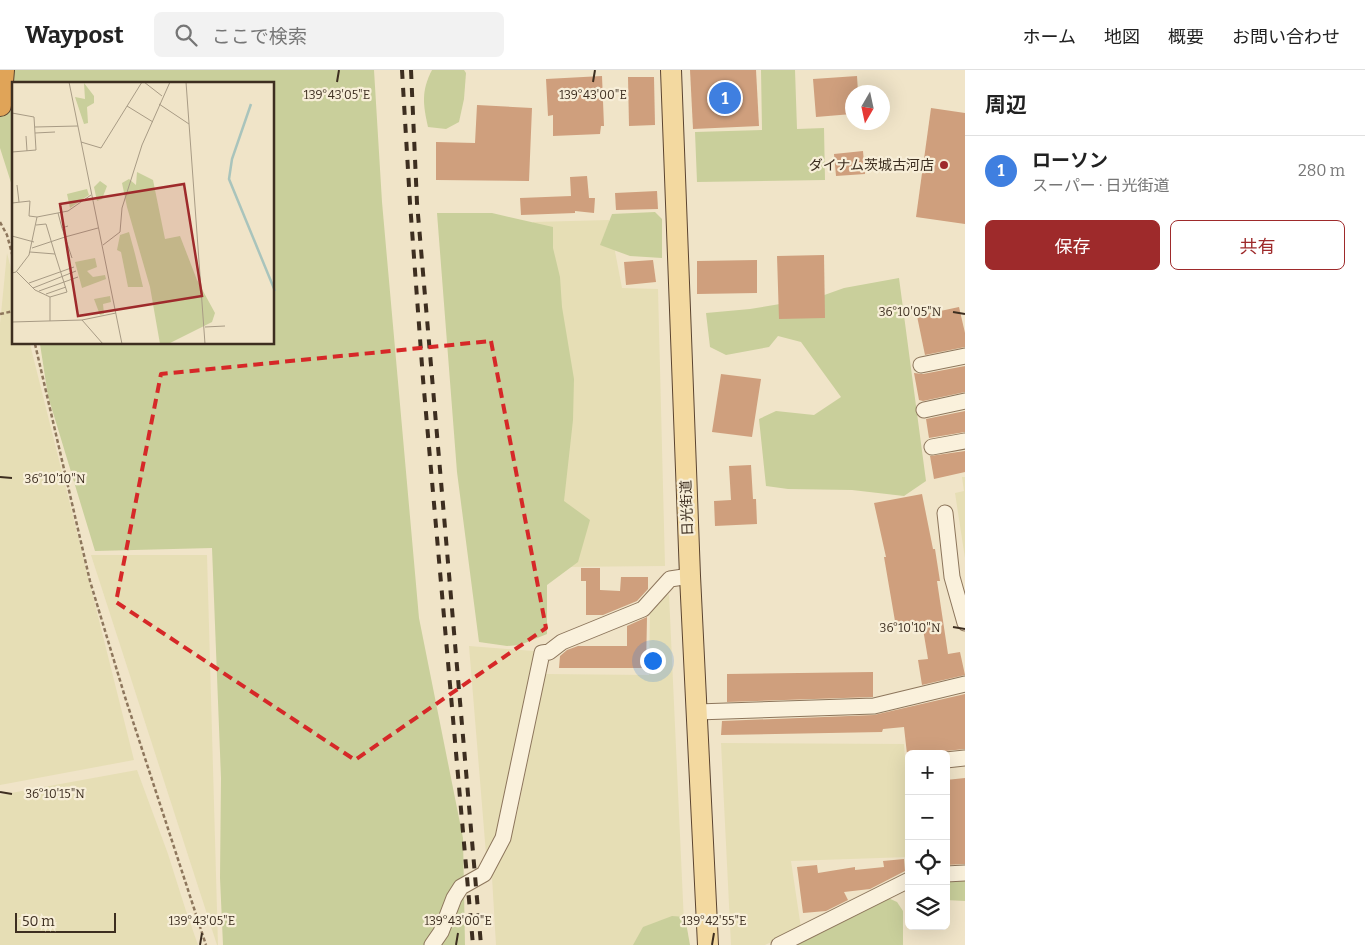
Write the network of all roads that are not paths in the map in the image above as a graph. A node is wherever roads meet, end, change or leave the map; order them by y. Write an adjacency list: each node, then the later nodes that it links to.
1 (3, 70): 3 (highway)
2 (671, 70): 11 (main road, 日光街道)
3 (0, 105)
4 (965, 356): 5 (street)
5 (921, 364)
6 (965, 401): 7 (street)
7 (924, 410)
8 (965, 440): 9 (street)
9 (932, 447)
10 (945, 513): 12 (street)
11 (690, 576): 14 (main road, 日光街道); 20 (street)
12 (965, 623)
13 (965, 684): 14 (street)
14 (696, 712): 21 (main road, 日光街道)
15 (965, 758): 16 (street)
16 (950, 760)
17 (965, 873): 18 (street)
18 (950, 874)
19 (905, 882): 22 (street)
20 (432, 945)
21 (708, 945)
22 (778, 945)

